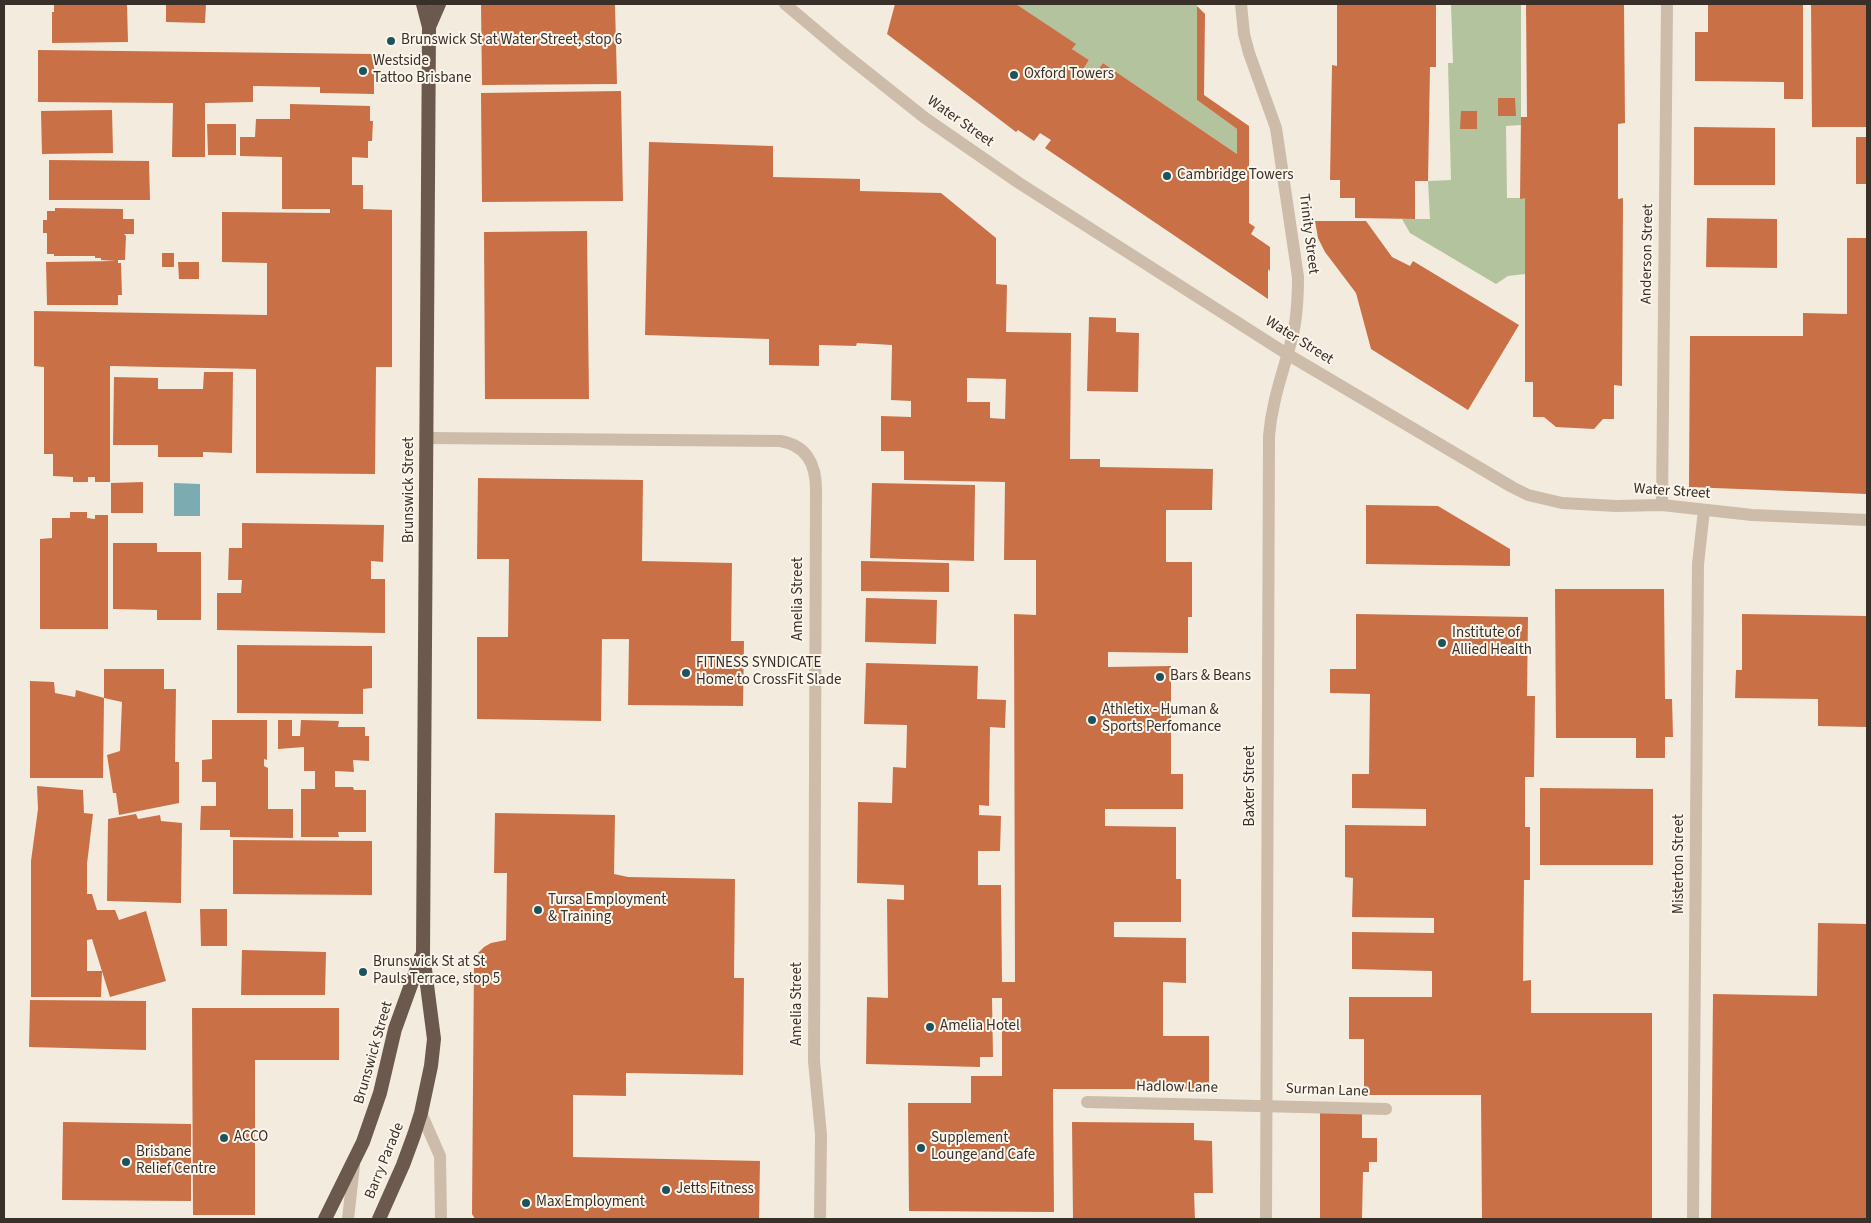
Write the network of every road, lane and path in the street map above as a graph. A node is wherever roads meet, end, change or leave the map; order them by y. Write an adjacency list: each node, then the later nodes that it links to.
1 (423, 4): 6 (highway, Brunswick Street)
2 (439, 4): 6 (highway, Brunswick Street)
3 (785, 4): 7 (street, Water Street)
4 (1242, 4): 7 (street, Trinity Street)
5 (1667, 4): 9 (street, Anderson Street)
6 (429, 27): 8 (highway, Brunswick Street)
7 (1287, 354): 9 (street, Water Street); 14 (street, Baxter Street)
8 (427, 438): 12 (highway, Brunswick Street); 22 (street, Amelia Street)
9 (1662, 505): 10 (street, Water Street)
10 (1704, 510): 11 (street, Water Street); 24 (street, Misterton Street)
11 (1867, 520)
12 (422, 954): 16 (highway, Brunswick Street); 17 (highway, Brunswick Street)
13 (1088, 1102): 14 (street, Hadlow Lane)
14 (1266, 1105): 15 (street, Surman Lane); 23 (street, Baxter Street)
15 (1386, 1109)
16 (421, 1114): 20 (highway, Barry Parade); 21 (street)
17 (355, 1160): 18 (highway, Brunswick Street); 19 (street, Brunswick Street)
18 (326, 1219)
19 (348, 1219)
20 (379, 1219)
21 (441, 1219)
22 (820, 1219)
23 (1266, 1219)
24 (1693, 1219)

